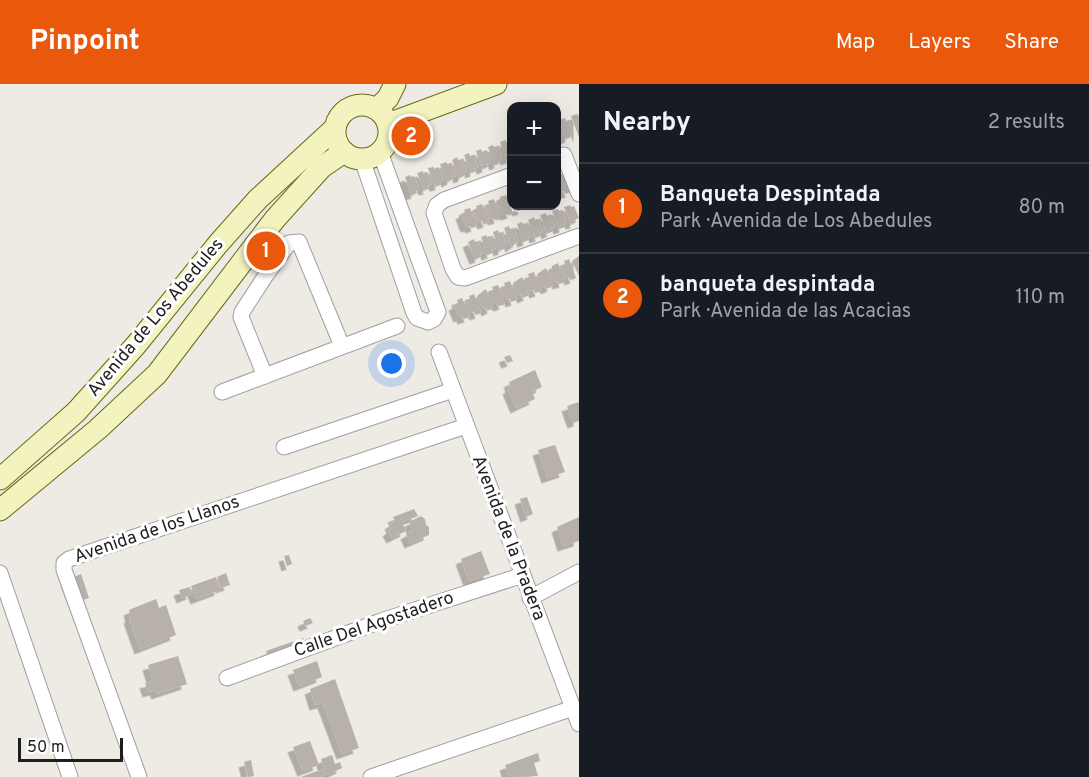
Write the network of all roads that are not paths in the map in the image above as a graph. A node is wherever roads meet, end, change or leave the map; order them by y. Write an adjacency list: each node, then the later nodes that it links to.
1 (395, 84): 3 (street)
2 (496, 84): 3 (street)
3 (382, 117): 4 (street); 5 (street)
4 (336, 128): 5 (street); 17 (street, Avenida de Los Abedules)
5 (362, 154): 11 (street); 11 (street); 12 (street, Avenida de Los Abedules)
6 (567, 154): 8 (street)
7 (507, 177): 10 (street)
8 (579, 195)
9 (579, 236): 10 (street)
10 (443, 243): 11 (street)
11 (417, 254)
12 (245, 258): 13 (street); 18 (street, Avenida de Los Abedules)
13 (266, 275): 15 (street); 19 (street)
14 (397, 326): 15 (street)
15 (342, 346): 19 (street)
16 (439, 352): 21 (street, Avenida de la Pradera)
17 (129, 353): 18 (street); 20 (street); 25 (street, Avenida de Los Abedules)
18 (162, 367): 20 (street, Avenida de Los Abedules)
19 (266, 376): 22 (street)
20 (146, 384): 26 (street, Avenida de Los Abedules)
21 (453, 390): 23 (street, Avenida de la Pradera); 24 (street)
22 (222, 392)
23 (466, 426): 29 (street, Avenida de la Pradera); 35 (street, Avenida de los Llanos)
24 (284, 447)
25 (0, 479)
26 (0, 510)
27 (579, 572): 30 (street)
28 (0, 573): 34 (street)
29 (523, 575): 30 (street, Avenida de la Pradera); 31 (street, Calle Del Agostadero)
30 (530, 598): 32 (street, Avenida de la Pradera)
31 (227, 678)
32 (573, 708): 33 (street, Avenida de la Pradera); 36 (street)
33 (579, 724)
34 (70, 777)
35 (139, 777)
36 (371, 777)

